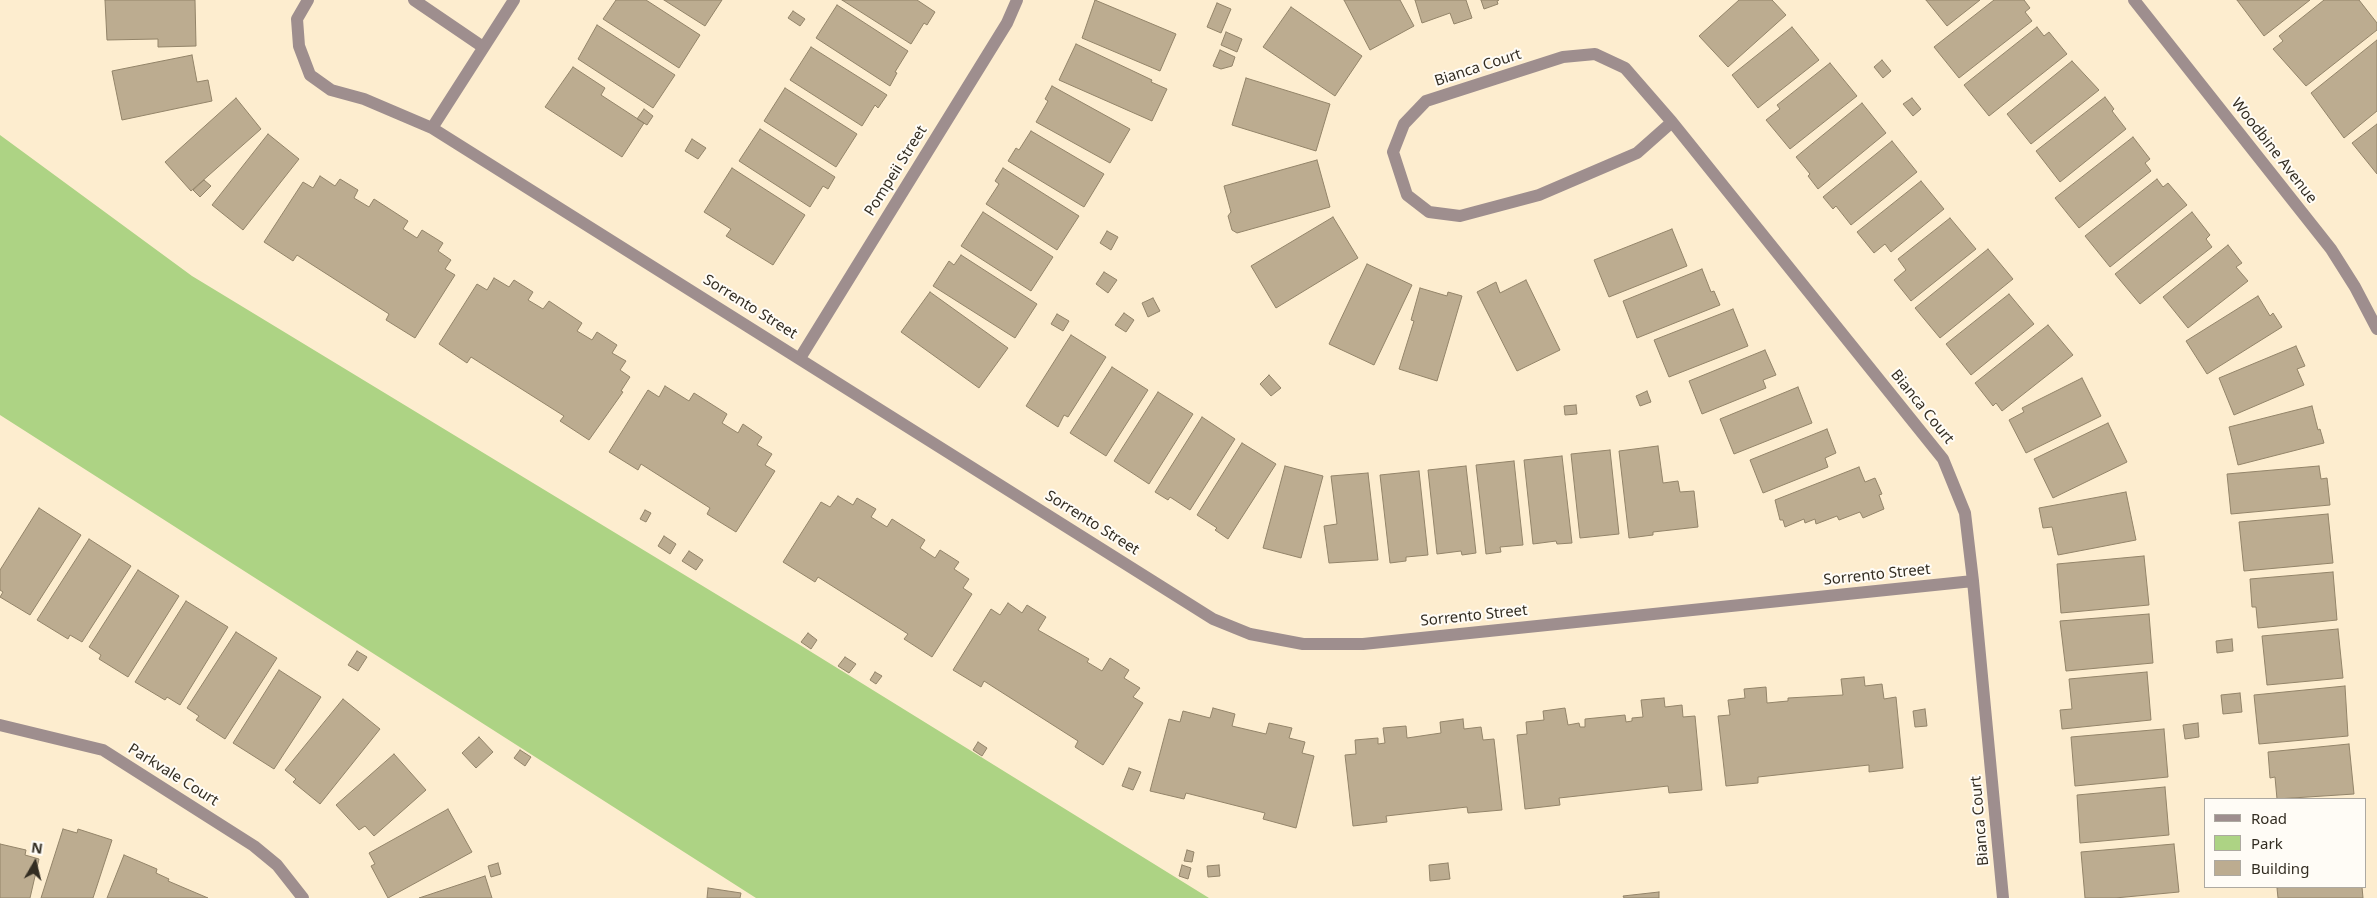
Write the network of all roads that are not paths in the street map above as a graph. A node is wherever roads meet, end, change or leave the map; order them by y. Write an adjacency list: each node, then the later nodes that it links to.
1 (308, 0): 8 (street, Sorrento Street)
2 (414, 0): 6 (street)
3 (514, 0): 6 (street)
4 (1017, 0): 10 (street, Pompeii Street)
5 (2134, 0): 9 (street, Woodbine Avenue)
6 (483, 47): 8 (street)
7 (1672, 122): 7 (street, Bianca Court); 11 (street, Bianca Court)
8 (432, 128): 10 (street, Sorrento Street)
9 (2377, 329)
10 (800, 358): 11 (street, Sorrento Street)
11 (1974, 581): 14 (street, Bianca Court)
12 (0, 726): 13 (street, Parkvale Court)
13 (303, 898)
14 (2003, 898)

